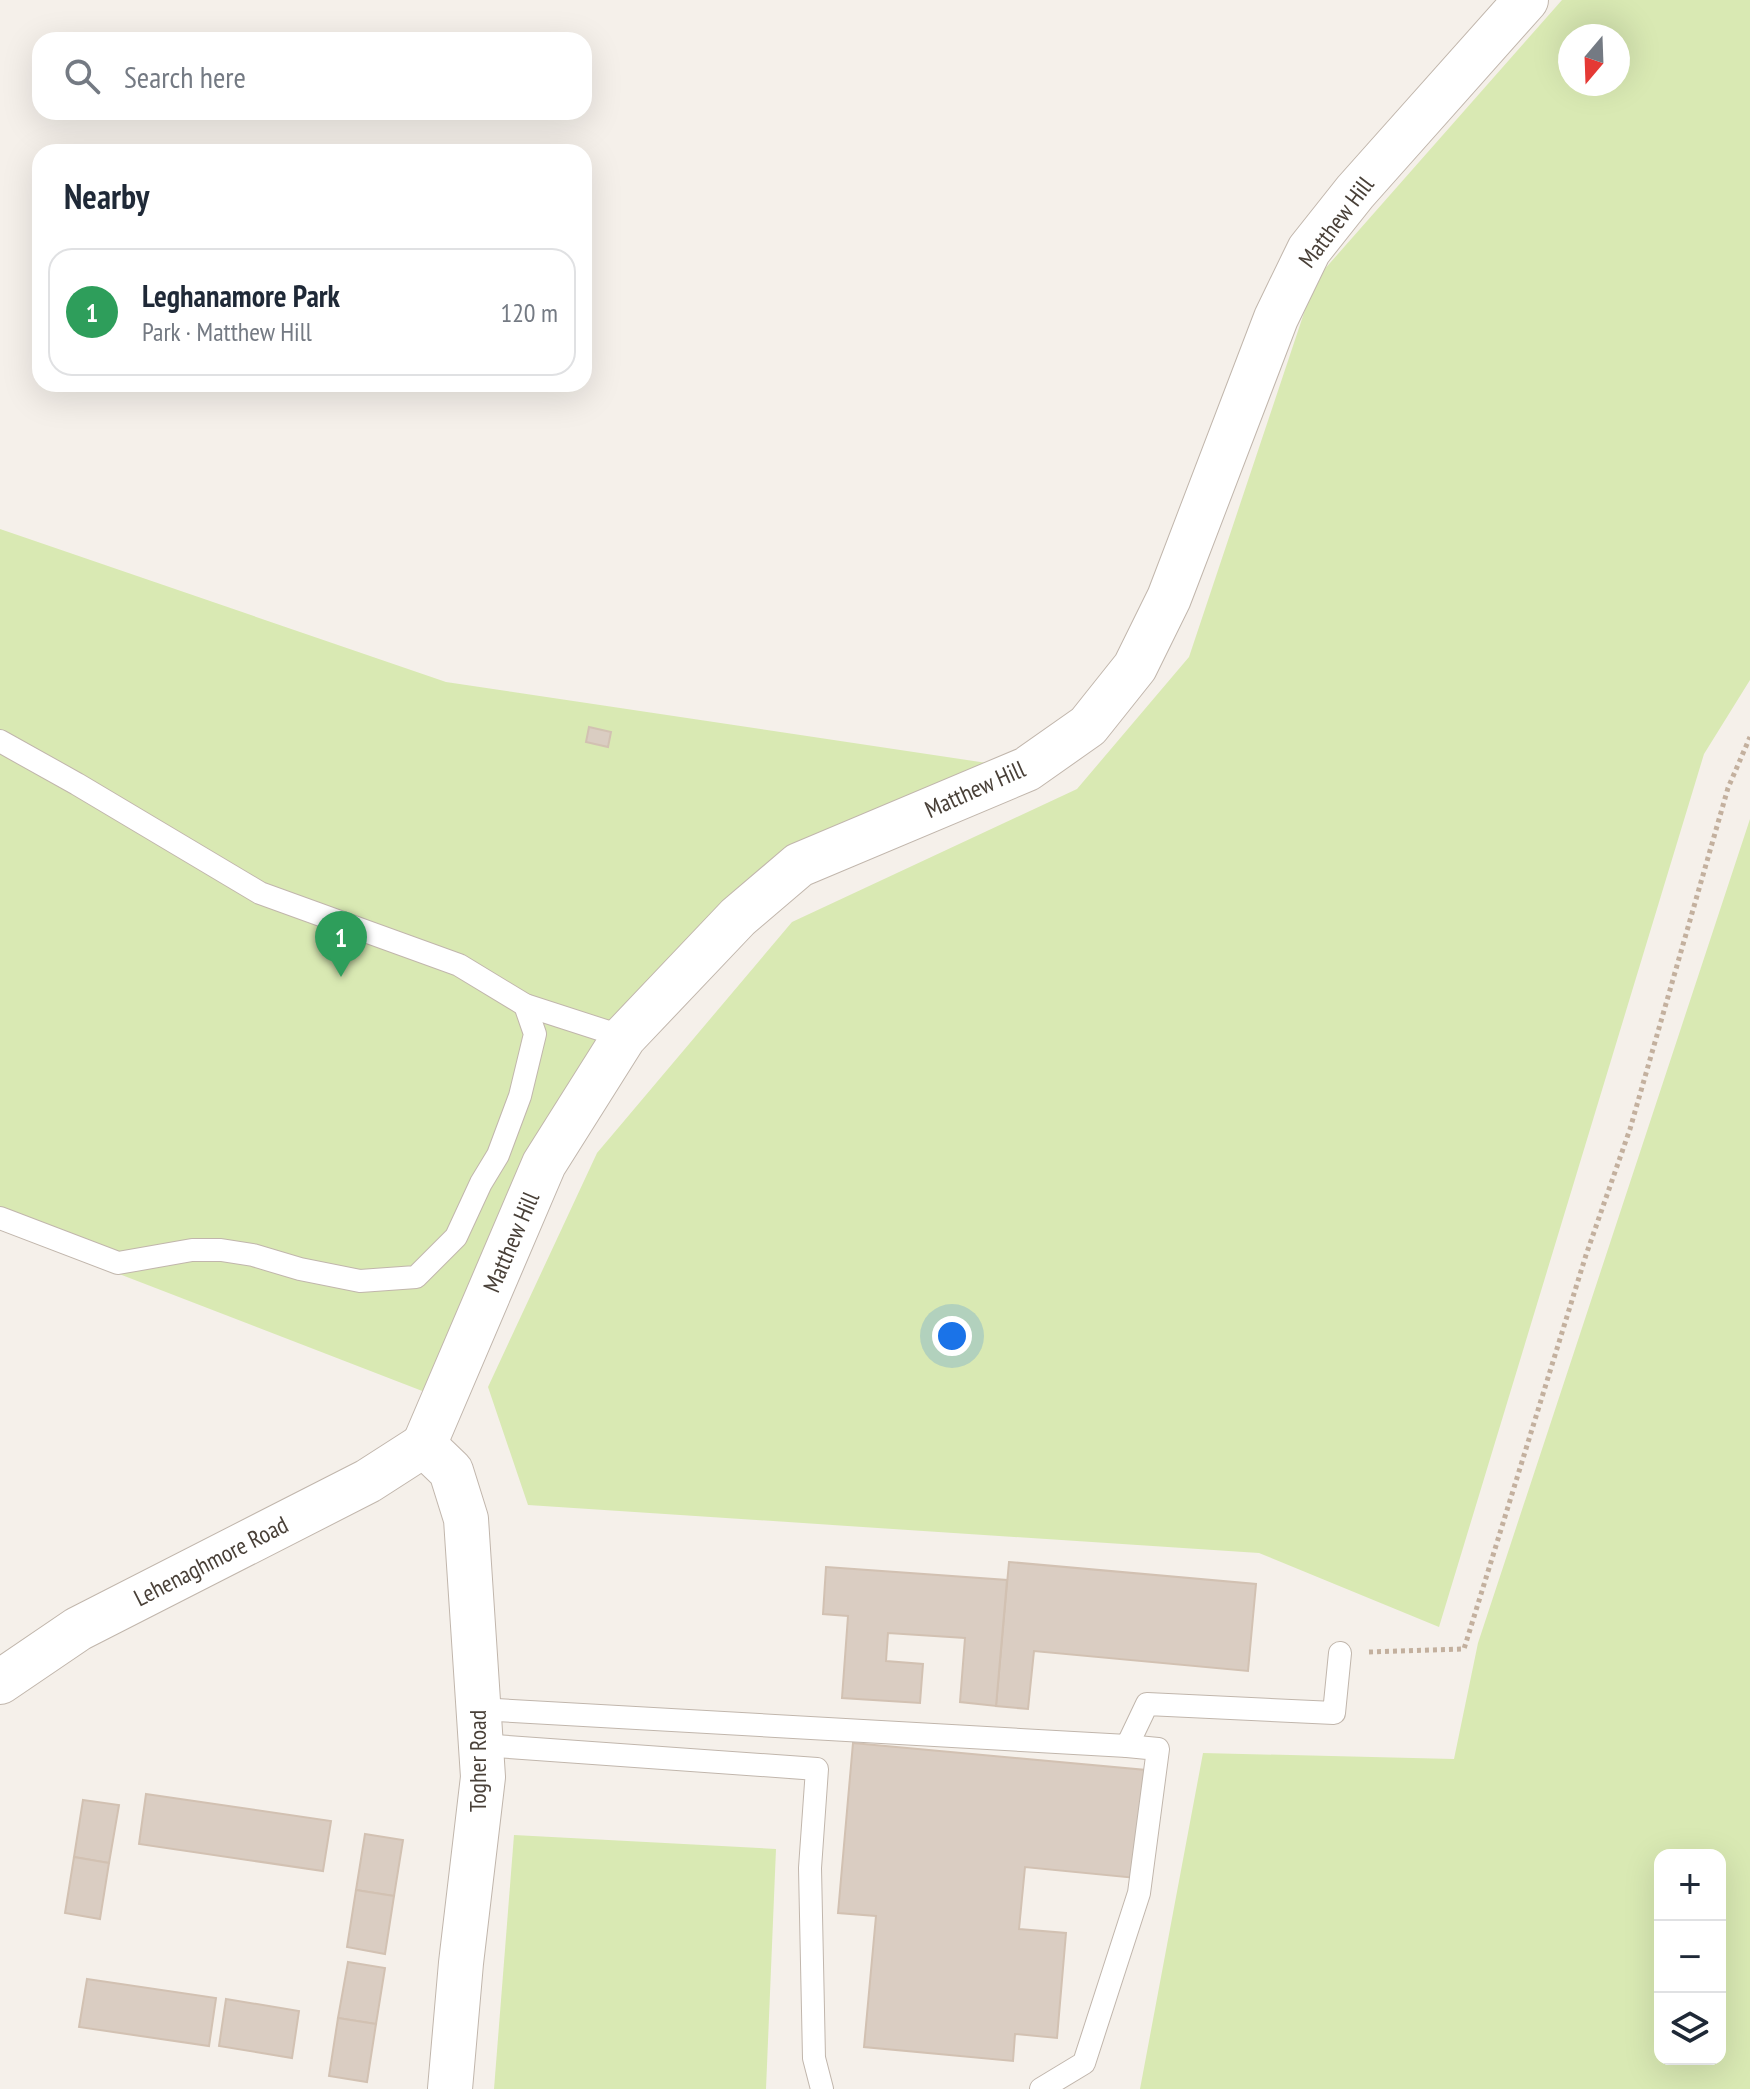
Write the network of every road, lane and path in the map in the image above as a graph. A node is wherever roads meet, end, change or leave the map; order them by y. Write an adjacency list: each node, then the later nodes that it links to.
1 (1526, 0): 5 (street, Matthew Hill)
2 (1750, 737): 8 (path)
3 (0, 741): 4 (lane)
4 (525, 1005): 5 (lane); 6 (lane)
5 (624, 1037): 7 (street, Matthew Hill)
6 (0, 1218)
7 (424, 1445): 9 (street, Lehenaghmore Road); 10 (street, Togher Road)
8 (1340, 1653): 11 (lane)
9 (0, 1682)
10 (479, 1727): 11 (lane); 12 (street, Togher Road); 13 (lane)
11 (1127, 1746): 14 (lane)
12 (450, 2089)
13 (822, 2089)
14 (1041, 2089)

